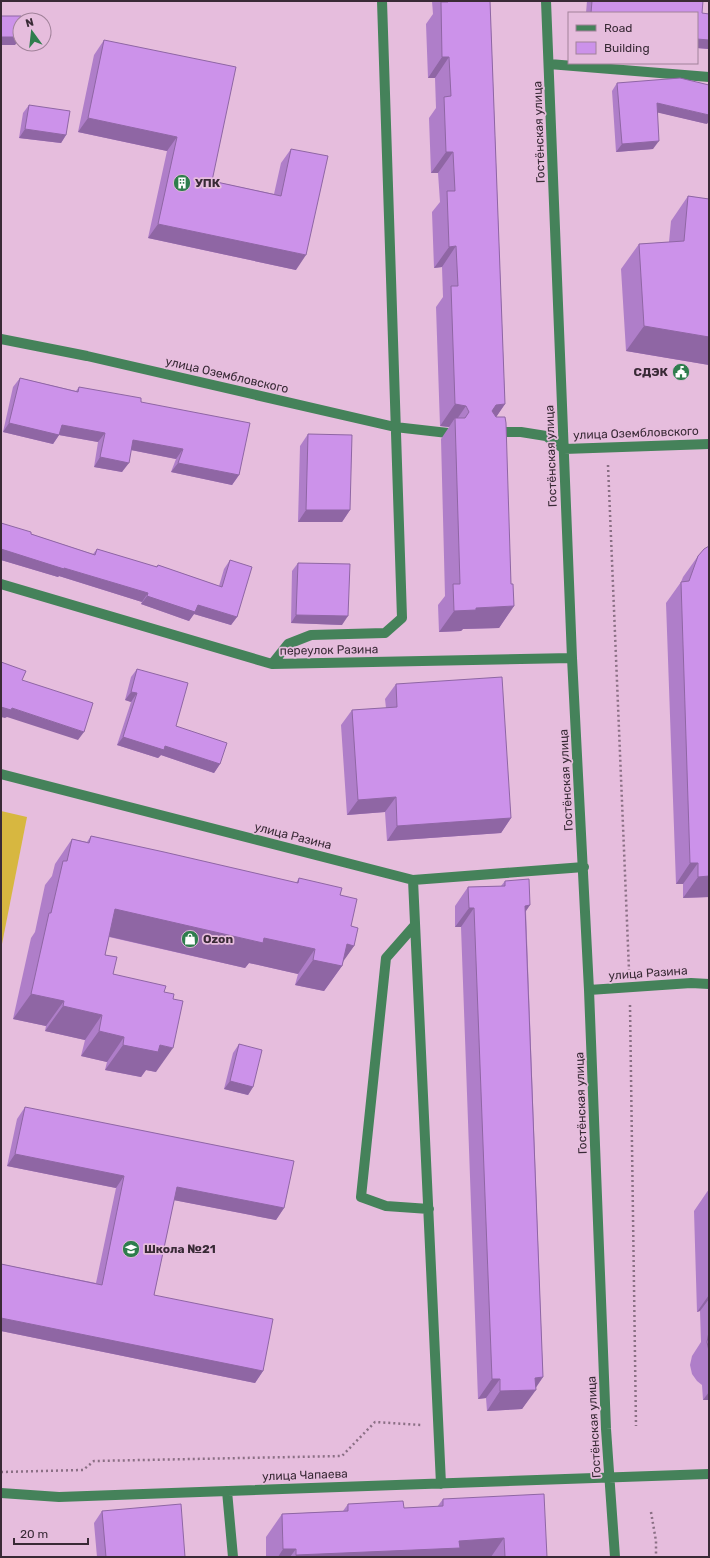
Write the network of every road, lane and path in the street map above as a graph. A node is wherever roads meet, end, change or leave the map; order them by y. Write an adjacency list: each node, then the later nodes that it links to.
1 (382, 1): 6 (street)
2 (546, 1): 3 (street, Гостёнская улица)
3 (549, 64): 4 (street); 10 (street, Гостёнская улица)
4 (709, 77)
5 (1, 338): 6 (street, улица Озембловского)
6 (395, 427): 7 (street, улица Озембловского); 14 (street)
7 (448, 432)
8 (484, 432): 10 (street)
9 (709, 444): 11 (street, улица Озембловского)
10 (564, 448): 11 (street, улица Озембловского); 13 (street, Гостёнская улица)
11 (607, 448): 20 (path)
12 (1, 584): 14 (street, переулок Разина)
13 (572, 658): 14 (street, переулок Разина); 16 (street, Гостёнская улица)
14 (272, 664)
15 (1, 774): 17 (street, улица Разина)
16 (584, 867): 17 (street, улица Разина); 21 (street, Гостёнская улица)
17 (413, 880): 18 (street)
18 (415, 925): 22 (street); 22 (street)
19 (709, 984): 20 (street, улица Разина)
20 (630, 987): 21 (street, улица Разина); 24 (path)
21 (589, 990): 27 (street, Гостёнская улица)
22 (429, 1208): 23 (street)
23 (439, 1425): 25 (path); 28 (street)
24 (636, 1426)
25 (1, 1472)
26 (709, 1474): 27 (street, улица Чапаева)
27 (609, 1478): 28 (street, улица Чапаева); 33 (street, Гостёнская улица)
28 (441, 1484): 29 (street, улица Чапаева)
29 (227, 1491): 30 (street, улица Чапаева); 32 (street)
30 (1, 1493)
31 (651, 1512): 34 (path)
32 (233, 1557)
33 (615, 1557)
34 (656, 1557)

